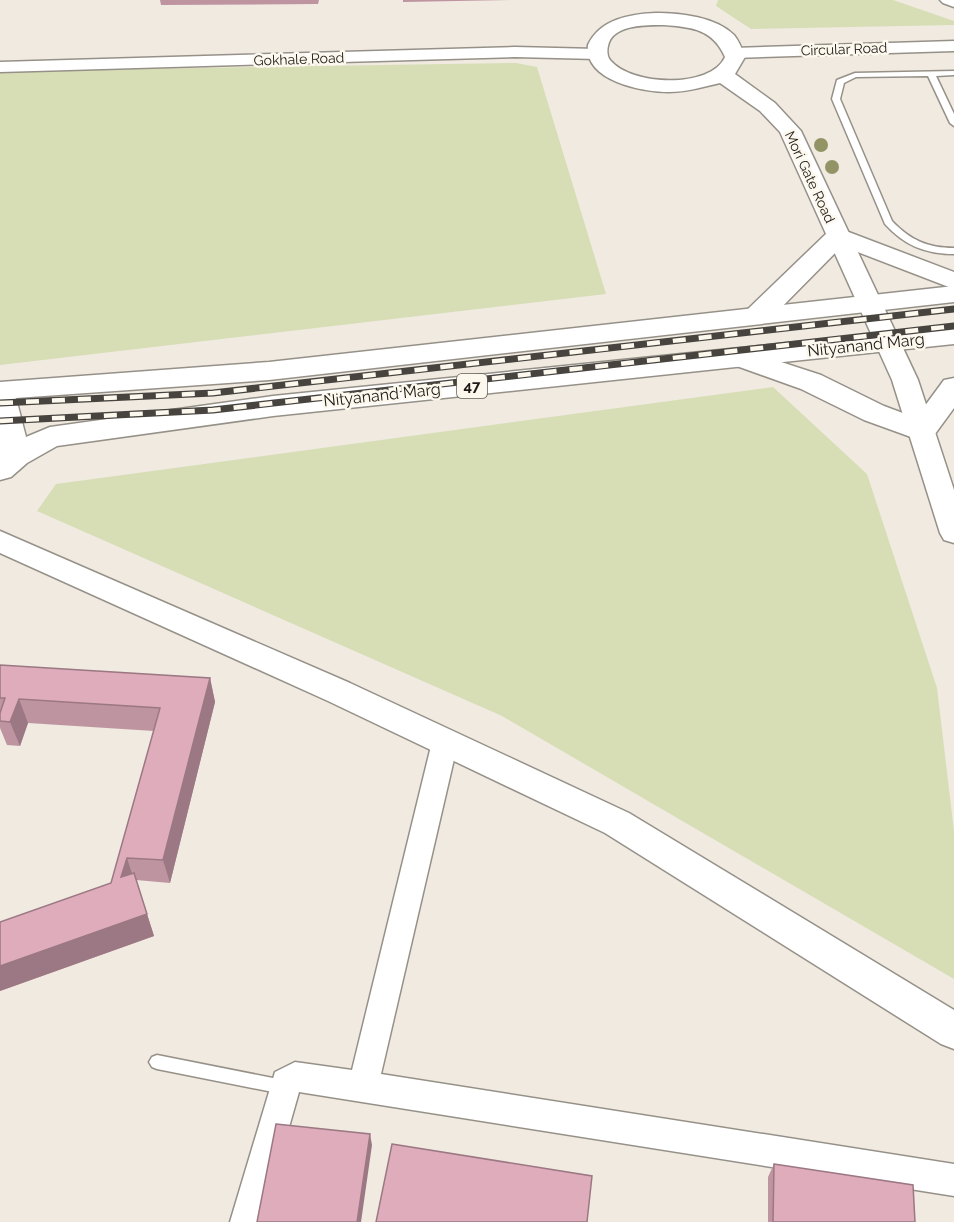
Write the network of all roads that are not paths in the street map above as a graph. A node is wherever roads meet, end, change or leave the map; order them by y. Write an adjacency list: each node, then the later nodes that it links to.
1 (948, 0): 2 (street)
2 (954, 2)
3 (954, 46): 4 (street, Circular Road)
4 (734, 53): 5 (street); 9 (street)
5 (597, 54): 6 (street, Gokhale Road); 9 (street)
6 (0, 67)
7 (954, 73): 8 (lane)
8 (931, 74): 10 (lane); 12 (lane)
9 (722, 75): 11 (street, Mori Gate Road)
10 (954, 123)
11 (838, 236): 13 (main road); 15 (street, Mori Gate Road); 16 (main road)
12 (954, 251)
13 (954, 281)
14 (954, 294): 15 (main road, 47)
15 (869, 303): 16 (main road, 47); 18 (street, Mori Gate Road)
16 (758, 315): 20 (main road, 47)
17 (954, 335): 18 (main road, Nityanand Marg / 47)
18 (888, 343): 19 (main road, Nityanand Marg / 47); 24 (street, Mori Gate Road)
19 (741, 358): 23 (main road, Nityanand Marg / 47); 24 (main road)
20 (269, 371): 22 (main road, 47); 23 (main road)
21 (954, 387): 24 (main road)
22 (0, 391): 25 (main road)
23 (273, 406): 25 (main road, Nityanand Marg / 47)
24 (922, 431): 26 (street, Mori Gate Road)
25 (8, 463)
26 (954, 533)
27 (0, 541): 28 (street)
28 (445, 742): 29 (street); 31 (street)
29 (954, 1031)
30 (157, 1062): 32 (lane)
31 (363, 1086): 32 (street); 33 (street)
32 (284, 1087): 34 (street)
33 (954, 1180)
34 (246, 1222)

